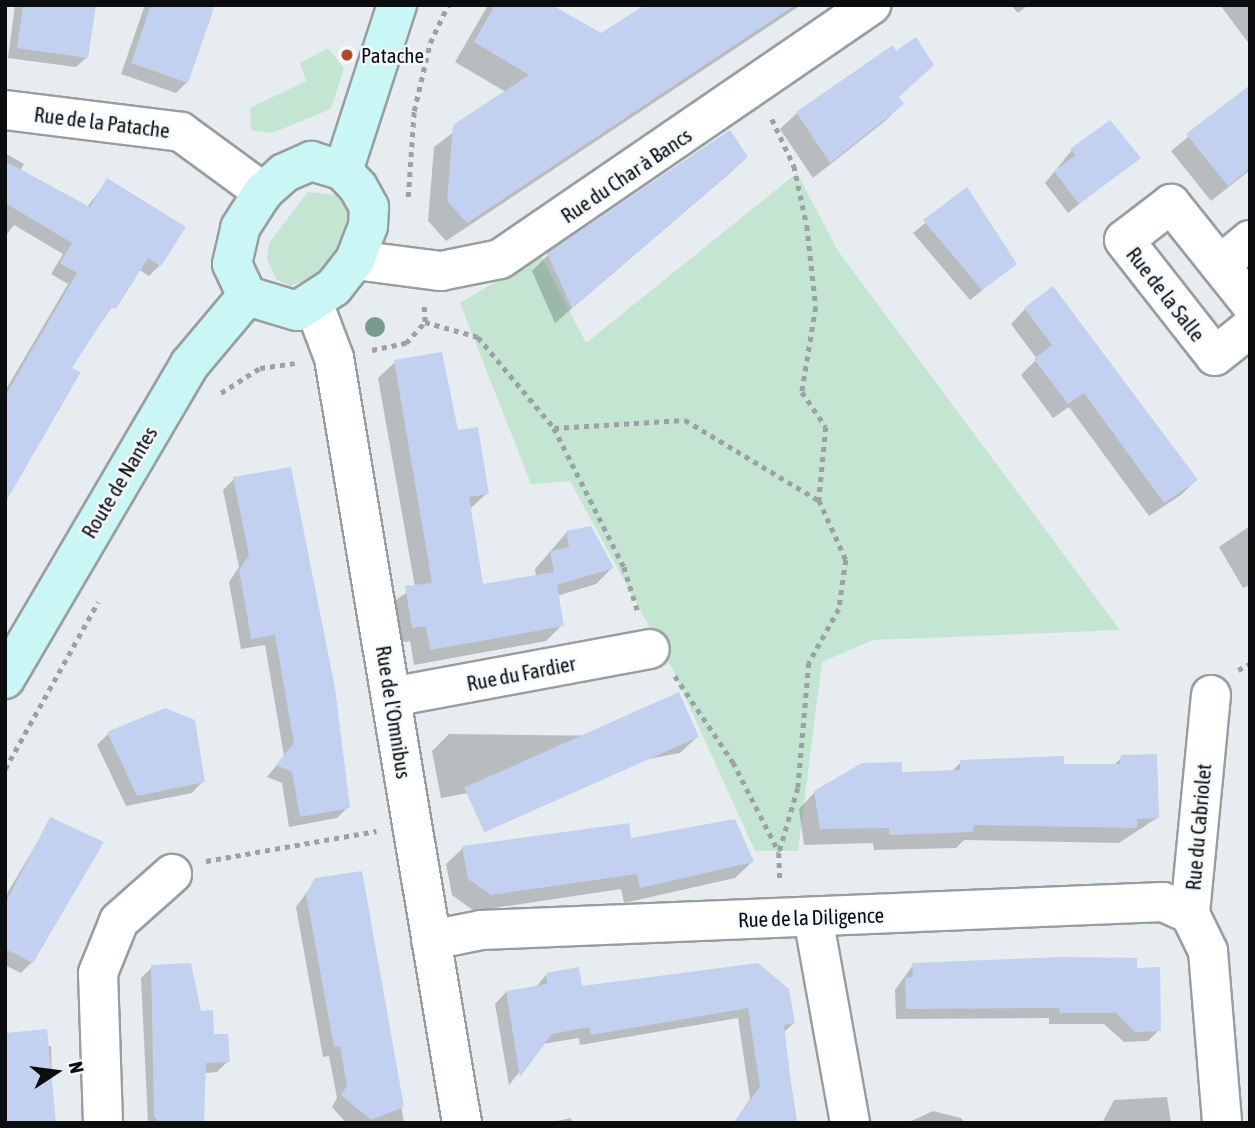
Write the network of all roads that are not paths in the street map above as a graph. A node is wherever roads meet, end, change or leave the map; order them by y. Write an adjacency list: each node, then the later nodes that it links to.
1 (397, 5): 4 (main road)
2 (871, 5): 7 (street, Rue du Char à Bancs)
3 (5, 110): 5 (street, Rue de la Patache)
4 (342, 171): 5 (main road); 7 (main road)
5 (263, 192): 9 (main road)
6 (1250, 240): 8 (street)
7 (355, 260): 11 (main road)
8 (1220, 265): 10 (street, Rue de la Salle); 12 (street, Rue de la Salle)
9 (247, 296): 11 (main road); 14 (main road, Route de Nantes)
10 (1250, 303)
11 (314, 305): 16 (street, Rue de l'Omnibus)
12 (1250, 328)
13 (650, 649): 16 (street, Rue du Fardier)
14 (5, 679)
15 (1211, 695): 18 (street, Rue du Cabriolet)
16 (391, 697): 20 (street, Rue de l'Omnibus)
17 (172, 874): 21 (street)
18 (1190, 914): 19 (street, Rue de la Diligence); 24 (street, Rue du Cabriolet)
19 (797, 917): 20 (street, Rue de la Diligence); 23 (street)
20 (431, 940): 22 (street, Rue de l'Omnibus)
21 (103, 1123)
22 (462, 1123)
23 (850, 1123)
24 (1222, 1123)

